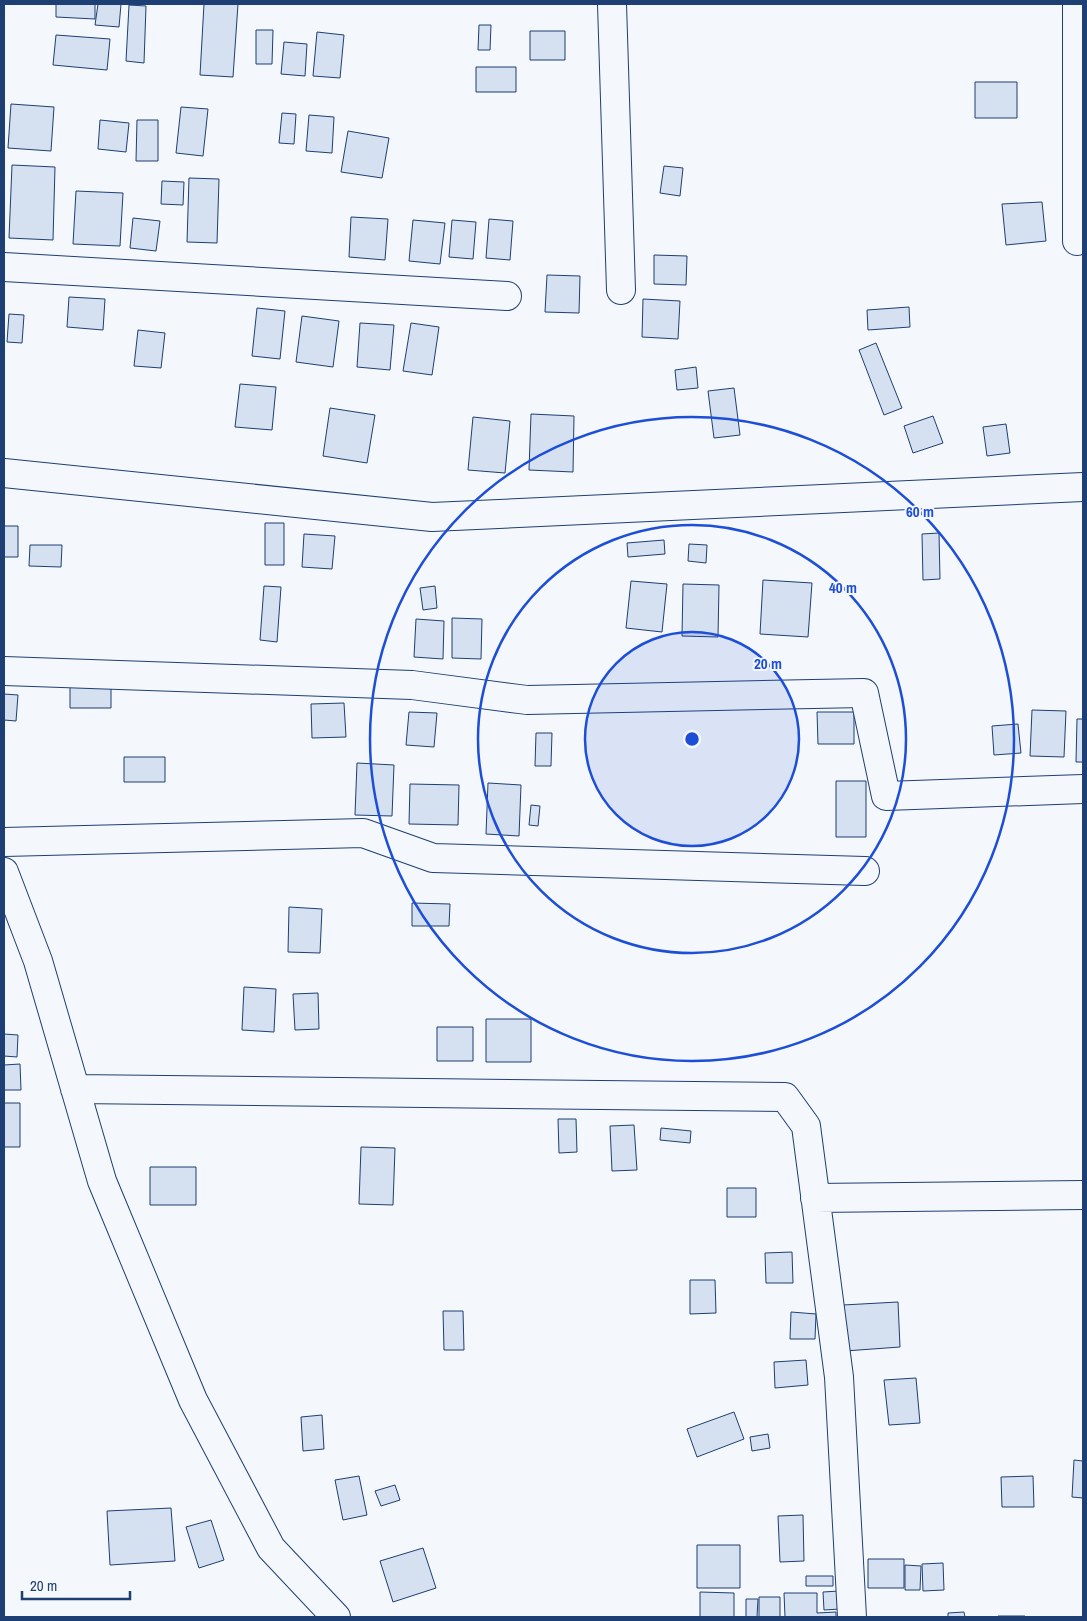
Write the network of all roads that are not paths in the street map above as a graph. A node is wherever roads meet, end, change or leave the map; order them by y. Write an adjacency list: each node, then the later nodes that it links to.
1 (612, 4): 5 (street)
2 (1077, 4): 3 (street)
3 (1077, 241)
4 (4, 267): 6 (street)
5 (621, 290)
6 (508, 296)
7 (4, 473): 8 (street)
8 (1083, 487)
9 (4, 671): 10 (street)
10 (1083, 789)
11 (4, 842): 12 (street)
12 (865, 871)
13 (4, 872): 14 (street)
14 (75, 1088): 16 (street); 17 (street)
15 (1083, 1195): 16 (street)
16 (815, 1198): 18 (street)
17 (336, 1617)
18 (852, 1617)

